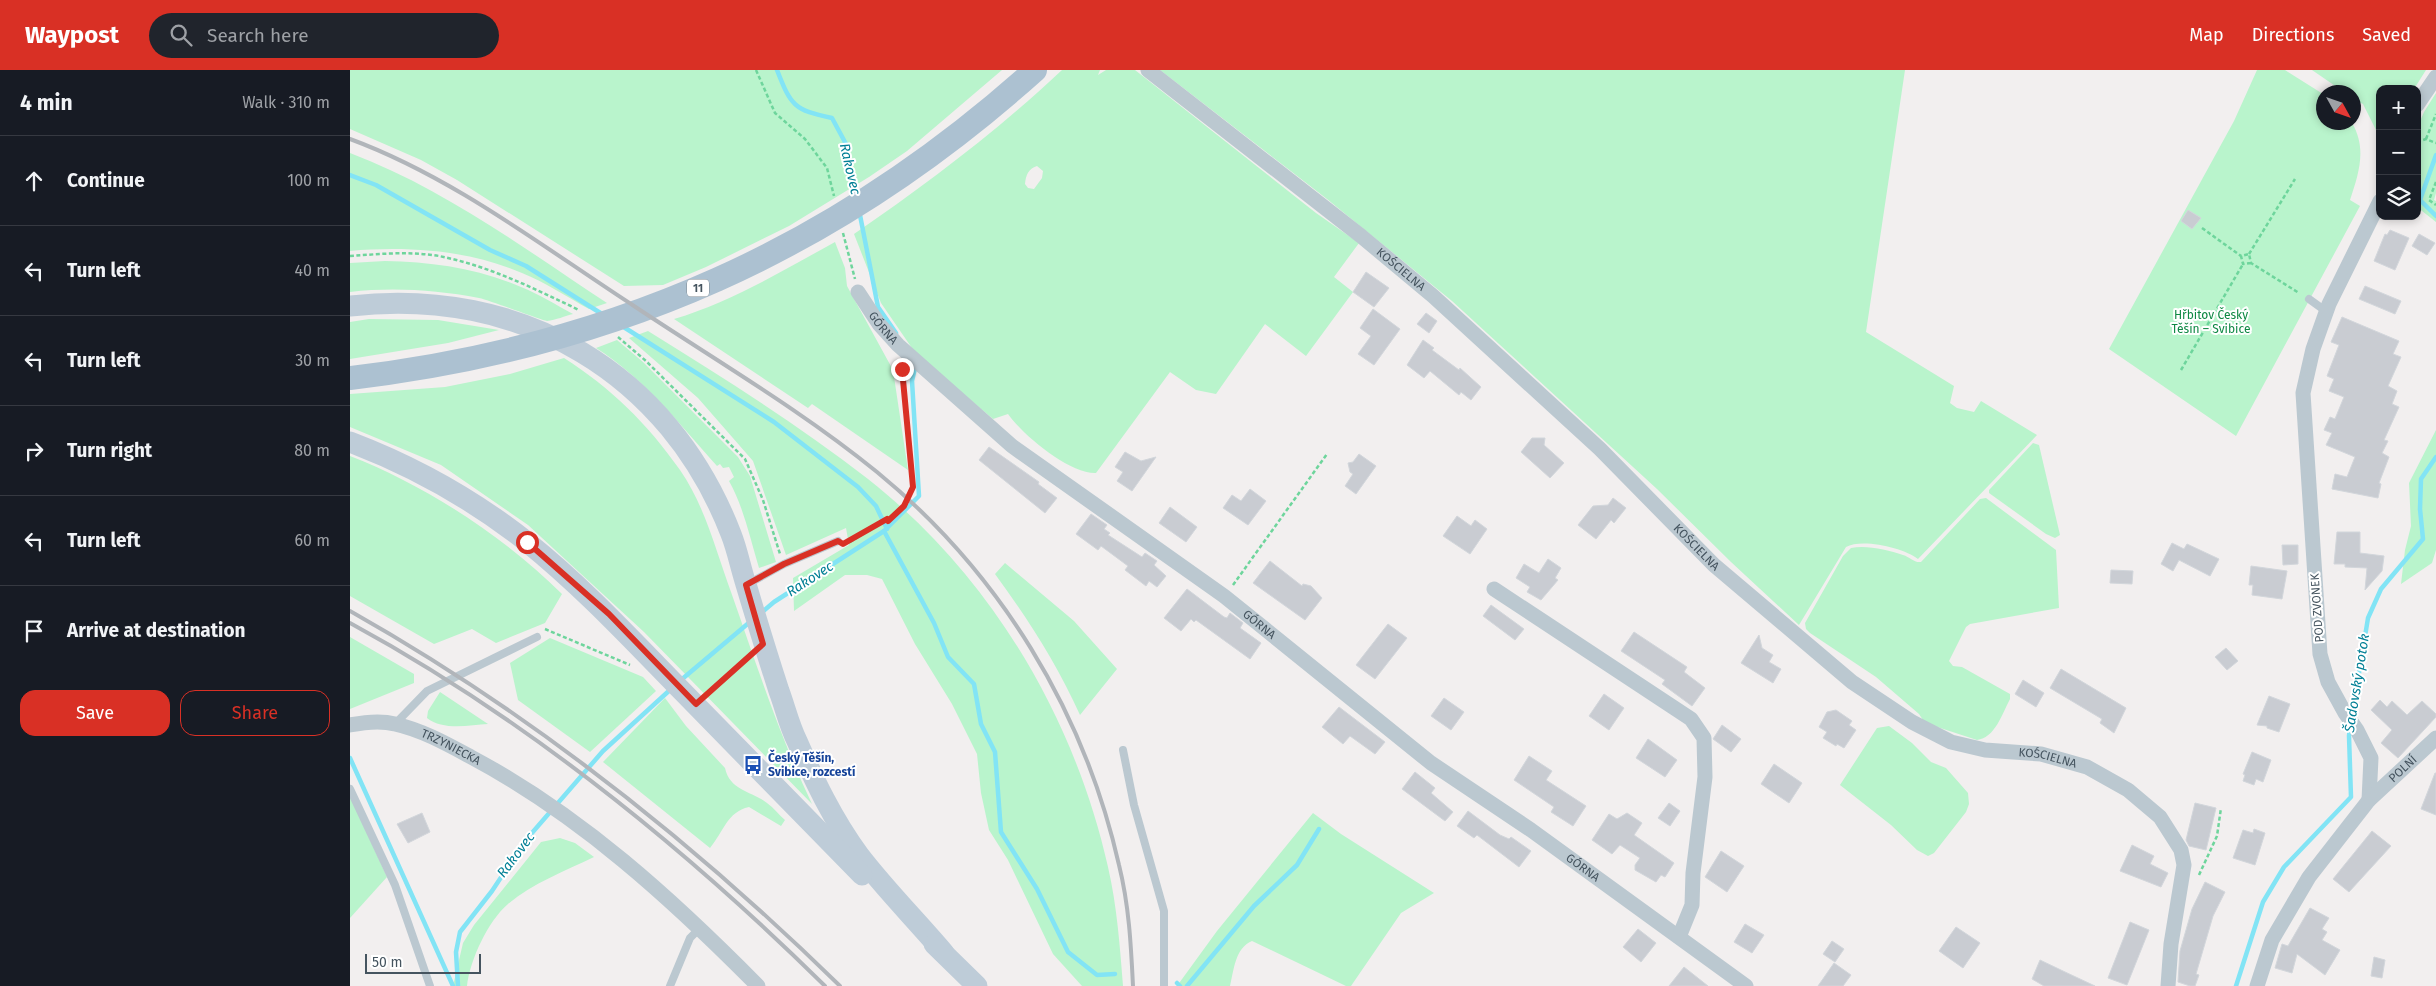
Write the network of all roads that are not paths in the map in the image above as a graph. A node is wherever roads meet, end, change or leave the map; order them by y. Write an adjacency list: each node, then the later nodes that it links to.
1 (1035, 70): 10 (main road, 11)
2 (1148, 70): 31 (street, KOŚCIELNA)
3 (2436, 77): 4 (street)
4 (2421, 99)
5 (2376, 209): 9 (street, POD ZVONEK)
6 (858, 292): 23 (street, GÓRNA)
7 (2309, 299): 9 (lane)
8 (350, 306): 14 (main road)
9 (2327, 312): 21 (street, POD ZVONEK)
10 (350, 378)
11 (350, 442): 24 (main road)
12 (838, 541): 14 (lane)
13 (1494, 589): 23 (street)
14 (749, 593): 24 (main road)
15 (537, 637): 16 (lane)
16 (395, 724): 17 (street, TRZYNIECKA); 22 (street, TRZYNIECKA)
17 (350, 725)
18 (2436, 738): 21 (street, POLNÍ)
19 (1122, 750): 29 (lane)
20 (350, 789): 25 (lane)
21 (2370, 800): 32 (street)
22 (700, 928): 26 (lane); 27 (street)
23 (1679, 938): 30 (street, GÓRNA)
24 (944, 953): 28 (main road)
25 (430, 986)
26 (670, 986)
27 (758, 986)
28 (977, 986)
29 (1164, 986)
30 (1746, 986)
31 (2168, 986)
32 (2257, 986)

